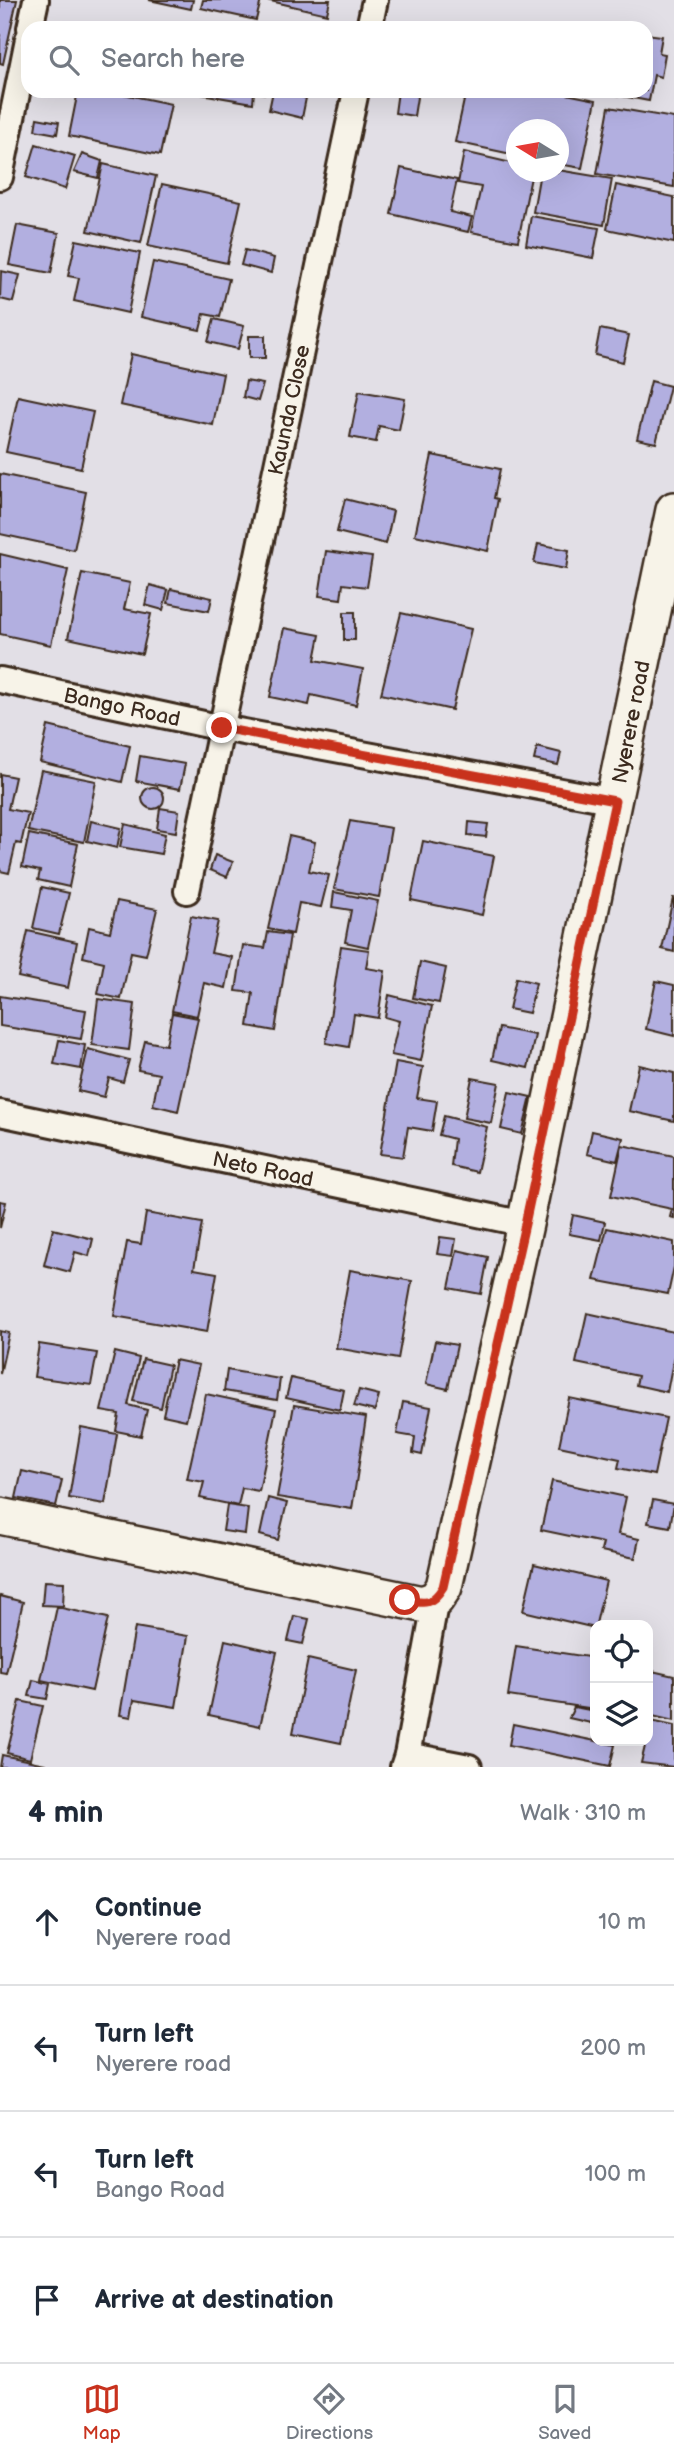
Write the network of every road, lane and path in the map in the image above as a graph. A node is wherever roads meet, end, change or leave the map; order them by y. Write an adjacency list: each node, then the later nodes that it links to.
1 (36, 0): 3 (street)
2 (375, 0): 4 (street)
3 (32, 21)
4 (370, 21)
5 (21, 74): 7 (street)
6 (355, 98): 10 (street, Kaunda Close)
7 (0, 177)
8 (674, 510): 11 (street, Nyerere road)
9 (0, 680): 10 (street, Bango Road)
10 (222, 728): 11 (street, Bango Road); 12 (street, Kaunda Close)
11 (615, 801): 14 (street, Nyerere road)
12 (187, 891)
13 (0, 1113): 14 (street, Neto Road)
14 (525, 1224): 16 (street, Nyerere road)
15 (0, 1516): 16 (street)
16 (420, 1599): 17 (street)
17 (405, 1761): 18 (street)
18 (469, 1767)

